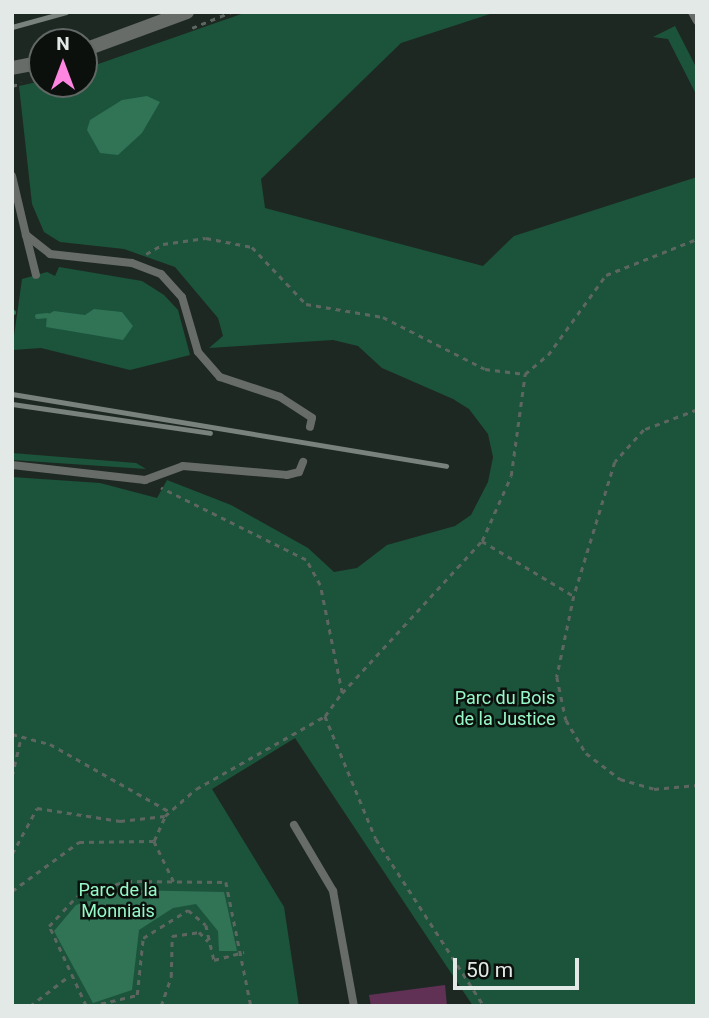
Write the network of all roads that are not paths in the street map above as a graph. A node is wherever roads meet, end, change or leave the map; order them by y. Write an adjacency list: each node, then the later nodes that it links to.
1 (187, 12): 4 (street)
2 (692, 12): 3 (lane)
3 (697, 21)
4 (98, 45)
5 (12, 176): 6 (lane)
6 (26, 235): 7 (lane); 8 (lane)
7 (36, 275)
8 (310, 427)
9 (303, 463): 10 (lane)
10 (12, 465)
11 (294, 824): 12 (lane)
12 (354, 1006)

